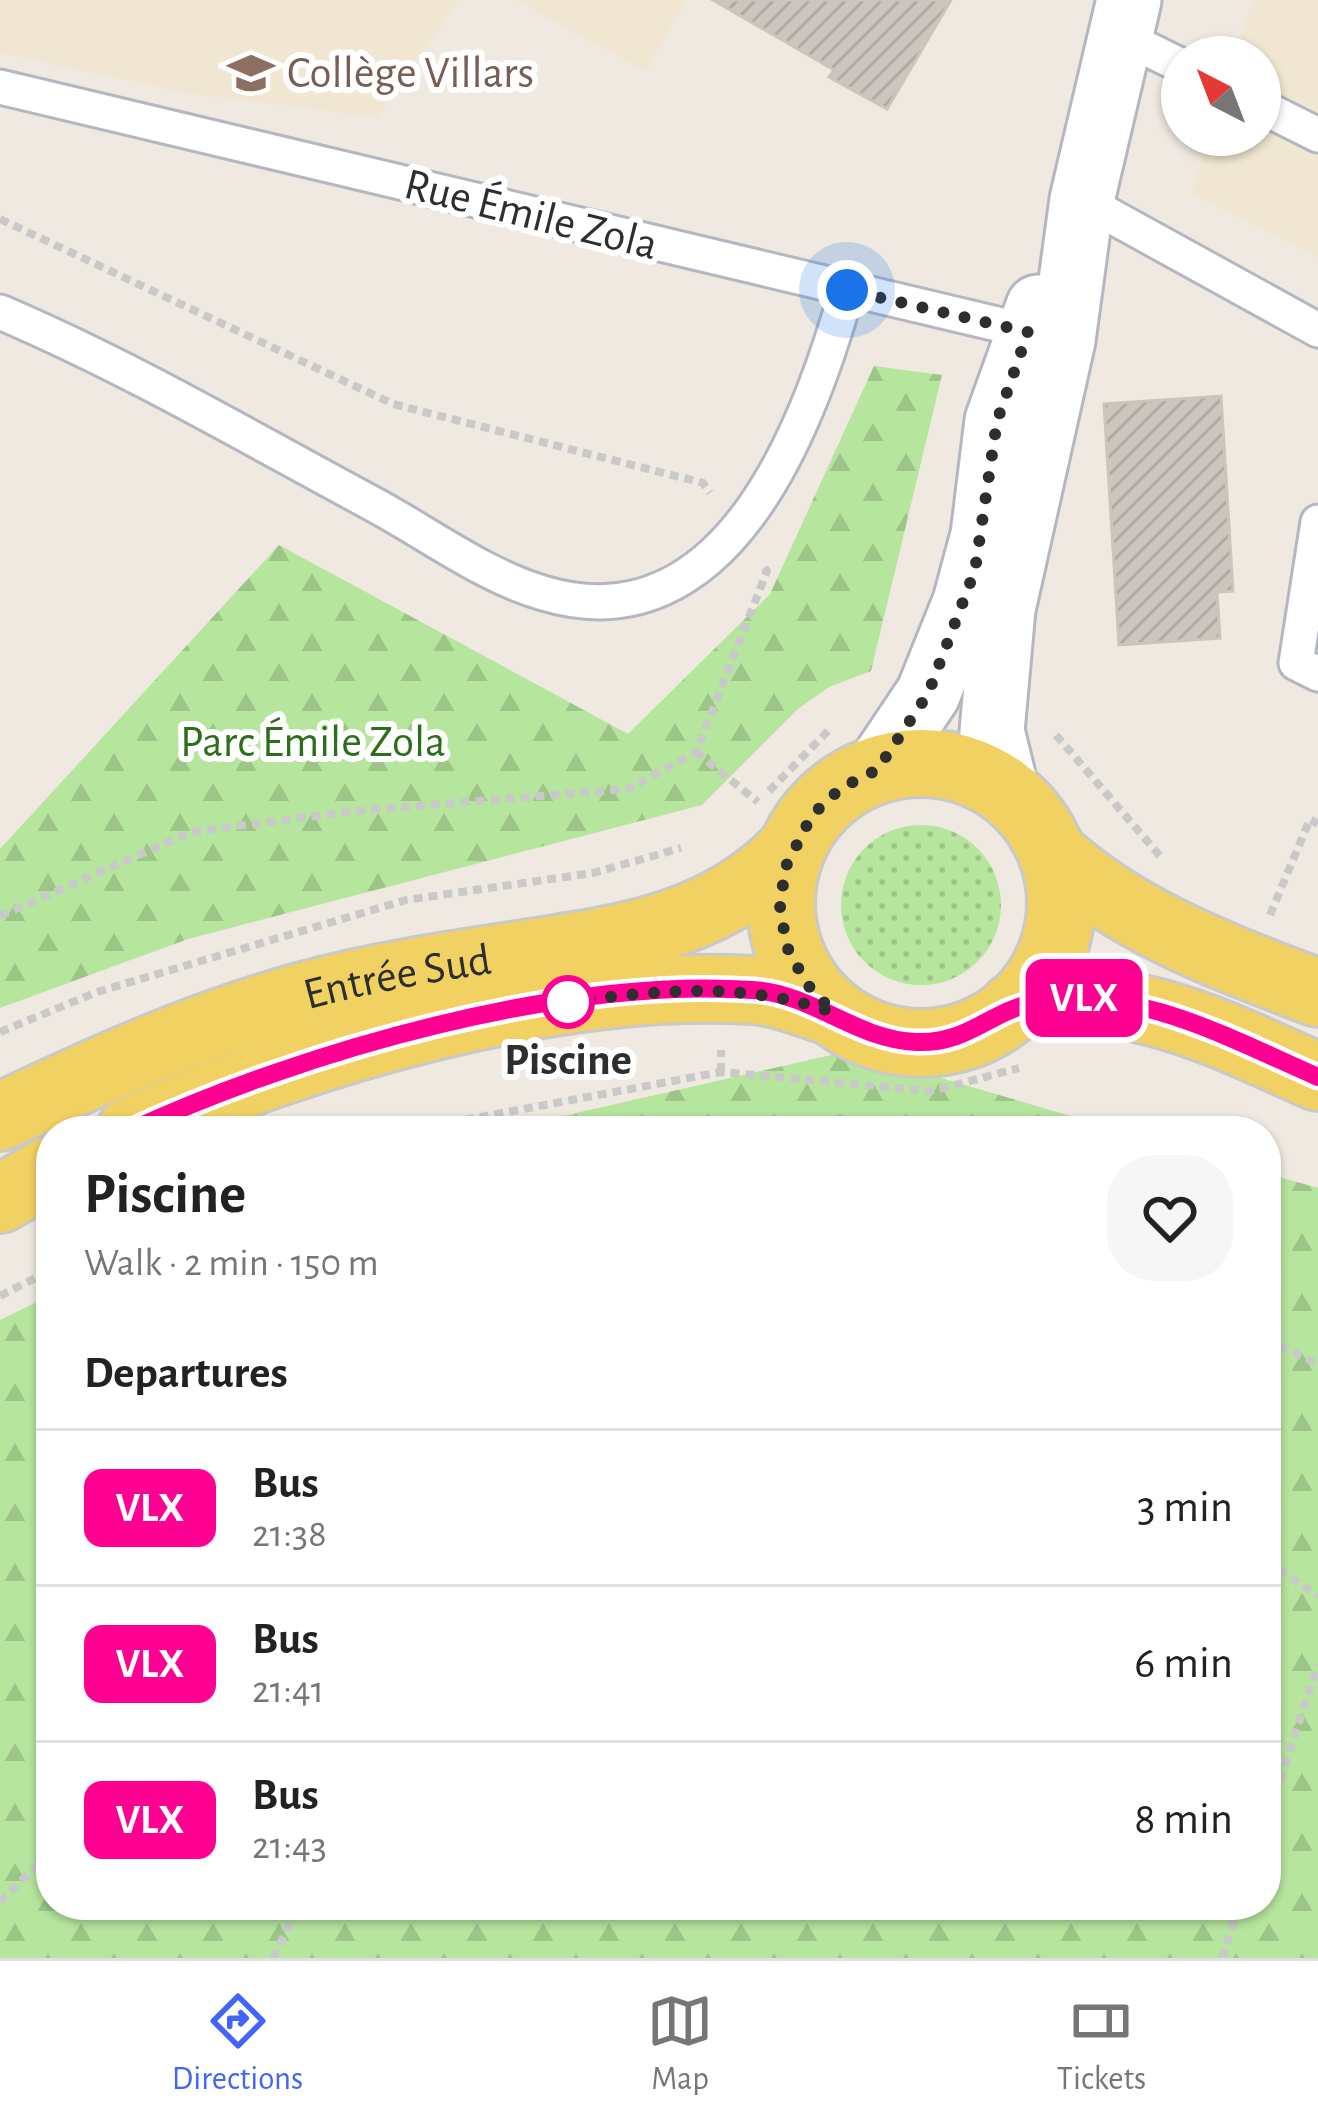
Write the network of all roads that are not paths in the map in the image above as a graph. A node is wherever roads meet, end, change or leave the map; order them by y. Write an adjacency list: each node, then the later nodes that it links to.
1 (1125, 18): 2 (lane); 6 (street)
2 (1161, 49)
3 (0, 87): 7 (lane, Rue Émile Zola)
4 (1281, 116): 5 (lane)
5 (1318, 135)
6 (1082, 200): 9 (lane); 10 (street)
7 (847, 290): 8 (lane); 10 (lane, Rue Émile Zola)
8 (0, 312)
9 (1318, 330)
10 (1046, 336): 13 (street); 14 (street)
11 (1318, 522): 12 (lane)
12 (1318, 674)
13 (857, 746): 14 (main road); 15 (main road)
14 (1007, 792): 16 (main road)
15 (764, 822): 18 (main road); 22 (main road, Entrée Sud)
16 (1052, 854): 17 (main road); 19 (main road)
17 (1318, 994)
18 (833, 1012): 19 (main road); 21 (main road, Entrée Sud)
19 (1024, 1035): 20 (main road)
20 (1318, 1077)
21 (168, 1116)
22 (0, 1117)
23 (36, 1179): 24 (main road)
24 (0, 1199)

